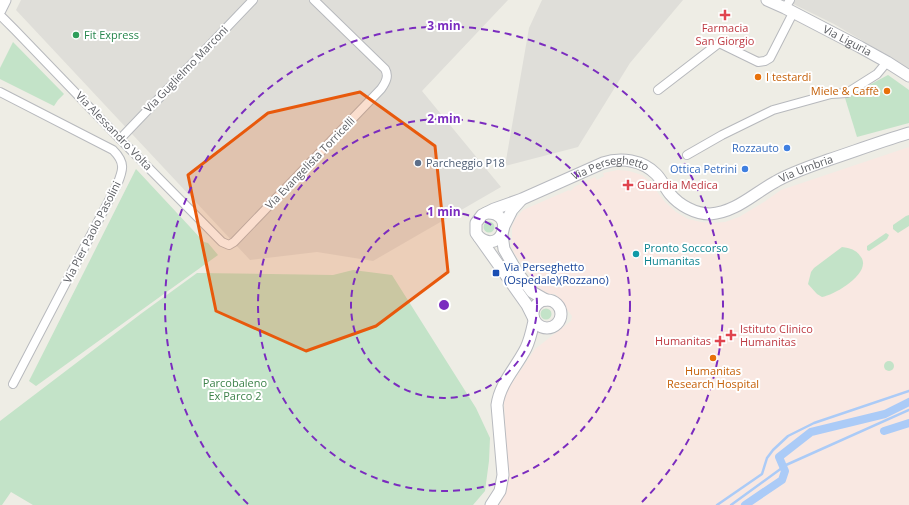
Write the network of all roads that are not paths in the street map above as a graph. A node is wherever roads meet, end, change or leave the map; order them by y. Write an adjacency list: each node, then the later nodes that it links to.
1 (5, 0): 6 (street)
2 (253, 0): 13 (street, Via Guglielmo Marconi)
3 (314, 0): 20 (street, Via Evangelista Torricelli)
4 (767, 0): 5 (street, Via Liguria)
5 (789, 7): 8 (street, Via Liguria); 10 (street)
6 (0, 10)
7 (0, 15): 13 (street, Via Alessandro Volta)
8 (887, 62): 9 (street, Via Liguria); 14 (street)
9 (909, 76)
10 (658, 90)
11 (0, 92): 25 (street, Via Pier Paolo Pasolini)
12 (909, 133): 17 (street, Via Umbria)
13 (120, 139): 20 (street, Via Alessandro Volta)
14 (687, 156)
15 (522, 199): 16 (street, Via Perseghetto); 17 (street, Via Perseghetto); 18 (street, Via Perseghetto)
16 (486, 213): 18 (street); 19 (street)
17 (708, 214)
18 (503, 231): 19 (street); 21 (street)
19 (479, 238): 22 (street)
20 (229, 245)
21 (546, 300): 22 (street); 23 (street)
22 (533, 319): 23 (street); 24 (street)
23 (550, 328): 24 (street)
24 (526, 348): 26 (street)
25 (13, 384)
26 (491, 505)

